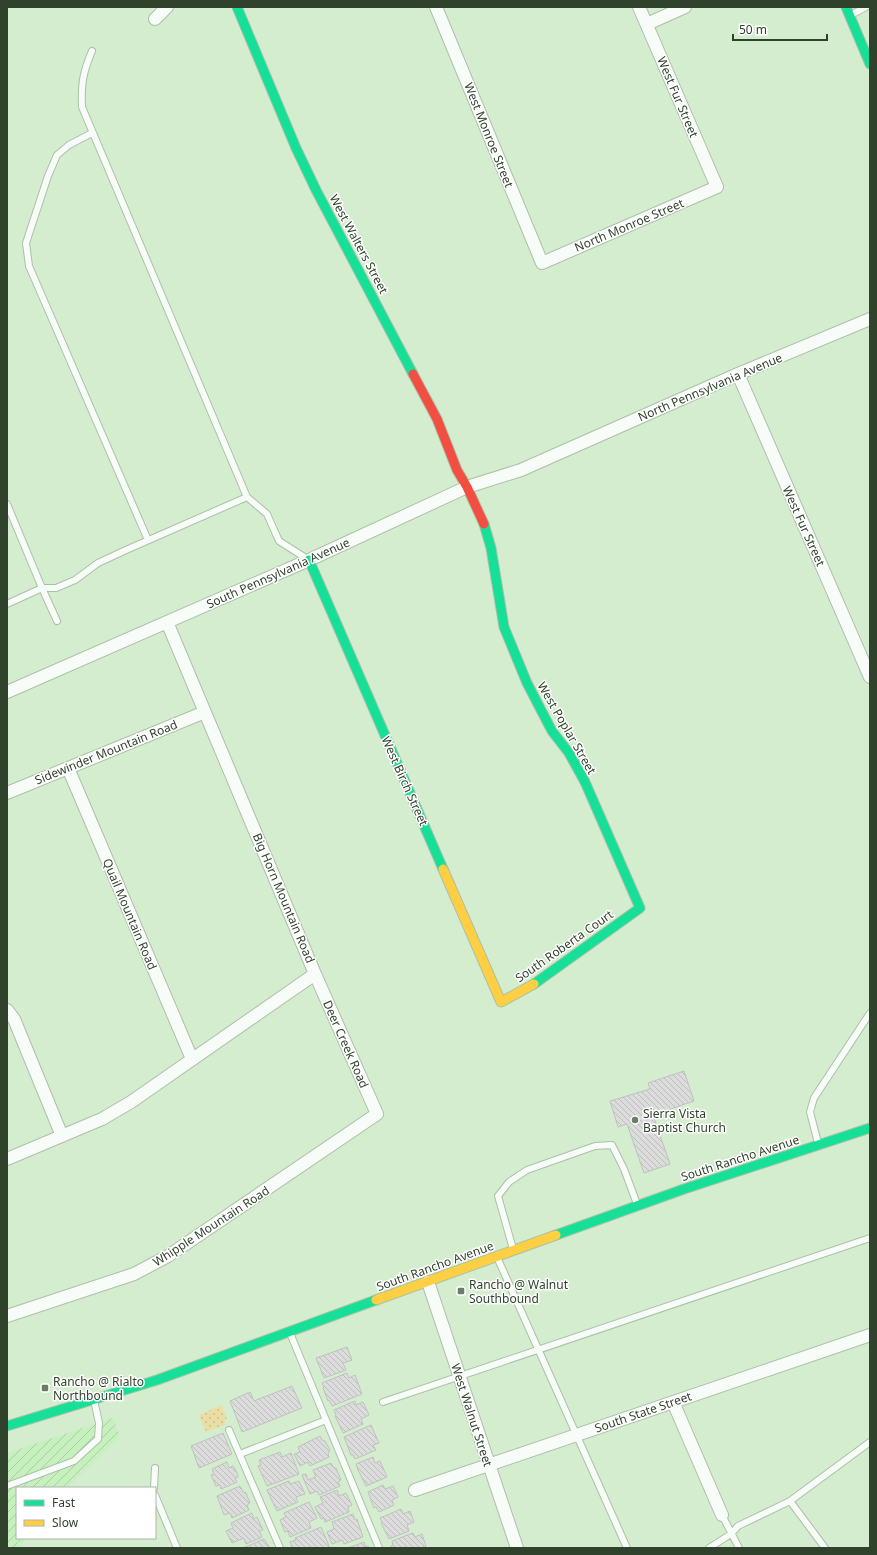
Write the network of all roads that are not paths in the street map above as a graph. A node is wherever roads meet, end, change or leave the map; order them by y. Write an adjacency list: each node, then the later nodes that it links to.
1 (166, 7): 8 (street)
2 (238, 7): 18 (street, West Walters Street)
3 (436, 7): 14 (street, West Monroe Street)
4 (639, 7): 9 (street, West Fur Street)
5 (685, 7): 9 (street)
6 (866, 7): 7 (lane)
7 (848, 11): 11 (street)
8 (155, 19)
9 (647, 24): 13 (street, West Fur Street)
10 (92, 52): 12 (lane)
11 (870, 64)
12 (92, 134): 19 (lane); 21 (lane)
13 (717, 187): 14 (street, North Monroe Street)
14 (542, 263)
15 (870, 319): 16 (street, North Pennsylvania Avenue)
16 (738, 374): 17 (street, North Pennsylvania Avenue); 27 (street, West Fur Street)
17 (550, 457): 18 (street, South Pennsylvania Avenue)
18 (468, 487): 22 (street, South Pennsylvania Avenue); 32 (street, West Poplar Street)
19 (246, 497): 21 (lane); 22 (lane)
20 (7, 504): 23 (lane)
21 (148, 540): 23 (lane)
22 (309, 560): 26 (street, South Pennsylvania Avenue); 34 (street, West Birch Street)
23 (42, 588): 24 (lane); 25 (lane)
24 (7, 604)
25 (57, 621)
26 (168, 622): 28 (street, South Pennsylvania Avenue); 29 (street, Big Horn Mountain Road)
27 (870, 677)
28 (7, 692)
29 (205, 712): 30 (street, Sidewinder Mountain Road); 33 (street, Big Horn Mountain Road)
30 (68, 768): 31 (street, Sidewinder Mountain Road); 37 (street, Quail Mountain Road)
31 (7, 793)
32 (640, 908): 34 (street, South Roberta Court)
33 (316, 974): 37 (street, Big Horn Mountain Road); 38 (street, Deer Creek Road)
34 (501, 1002)
35 (7, 1010): 40 (street)
36 (870, 1013): 41 (lane)
37 (192, 1059): 40 (street, Big Horn Mountain Road)
38 (377, 1114): 48 (street, Whipple Mountain Road)
39 (870, 1128): 41 (street, South Rancho Avenue)
40 (62, 1136): 42 (street, Big Horn Mountain Road)
41 (819, 1145): 43 (street, South Rancho Avenue)
42 (7, 1159)
43 (638, 1206): 45 (street, South Rancho Avenue); 45 (lane)
44 (870, 1238): 51 (lane)
45 (513, 1251): 46 (street, South Rancho Avenue)
46 (497, 1257): 47 (street, South Rancho Avenue); 51 (lane)
47 (428, 1282): 49 (street, South Rancho Avenue); 52 (street, West Walnut Street)
48 (7, 1316)
49 (289, 1331): 53 (street, South Rancho Avenue); 56 (lane)
50 (870, 1335): 55 (street, South State Street)
51 (538, 1350): 52 (lane); 59 (lane)
52 (459, 1377): 54 (lane); 62 (street, West Walnut Street)
53 (94, 1399): 57 (street, South Rancho Avenue); 64 (lane)
54 (383, 1402)
55 (673, 1402): 59 (street, South State Street); 69 (street)
56 (326, 1420): 61 (lane); 73 (lane)
57 (7, 1425)
58 (229, 1430): 61 (lane)
59 (576, 1435): 62 (street, South State Street); 75 (lane)
60 (870, 1442): 68 (lane)
61 (240, 1454): 72 (lane)
62 (488, 1464): 66 (street, South State Street); 74 (street, West Walnut Street)
63 (155, 1468): 65 (lane)
64 (7, 1486)
65 (154, 1487)
66 (415, 1490)
67 (156, 1496): 71 (lane)
68 (790, 1501): 70 (lane); 78 (lane)
69 (722, 1515): 70 (lane)
70 (731, 1534): 76 (lane); 77 (lane)
71 (177, 1548)
72 (280, 1548)
73 (379, 1548)
74 (517, 1548)
75 (627, 1548)
76 (709, 1548)
77 (739, 1548)
78 (825, 1548)

